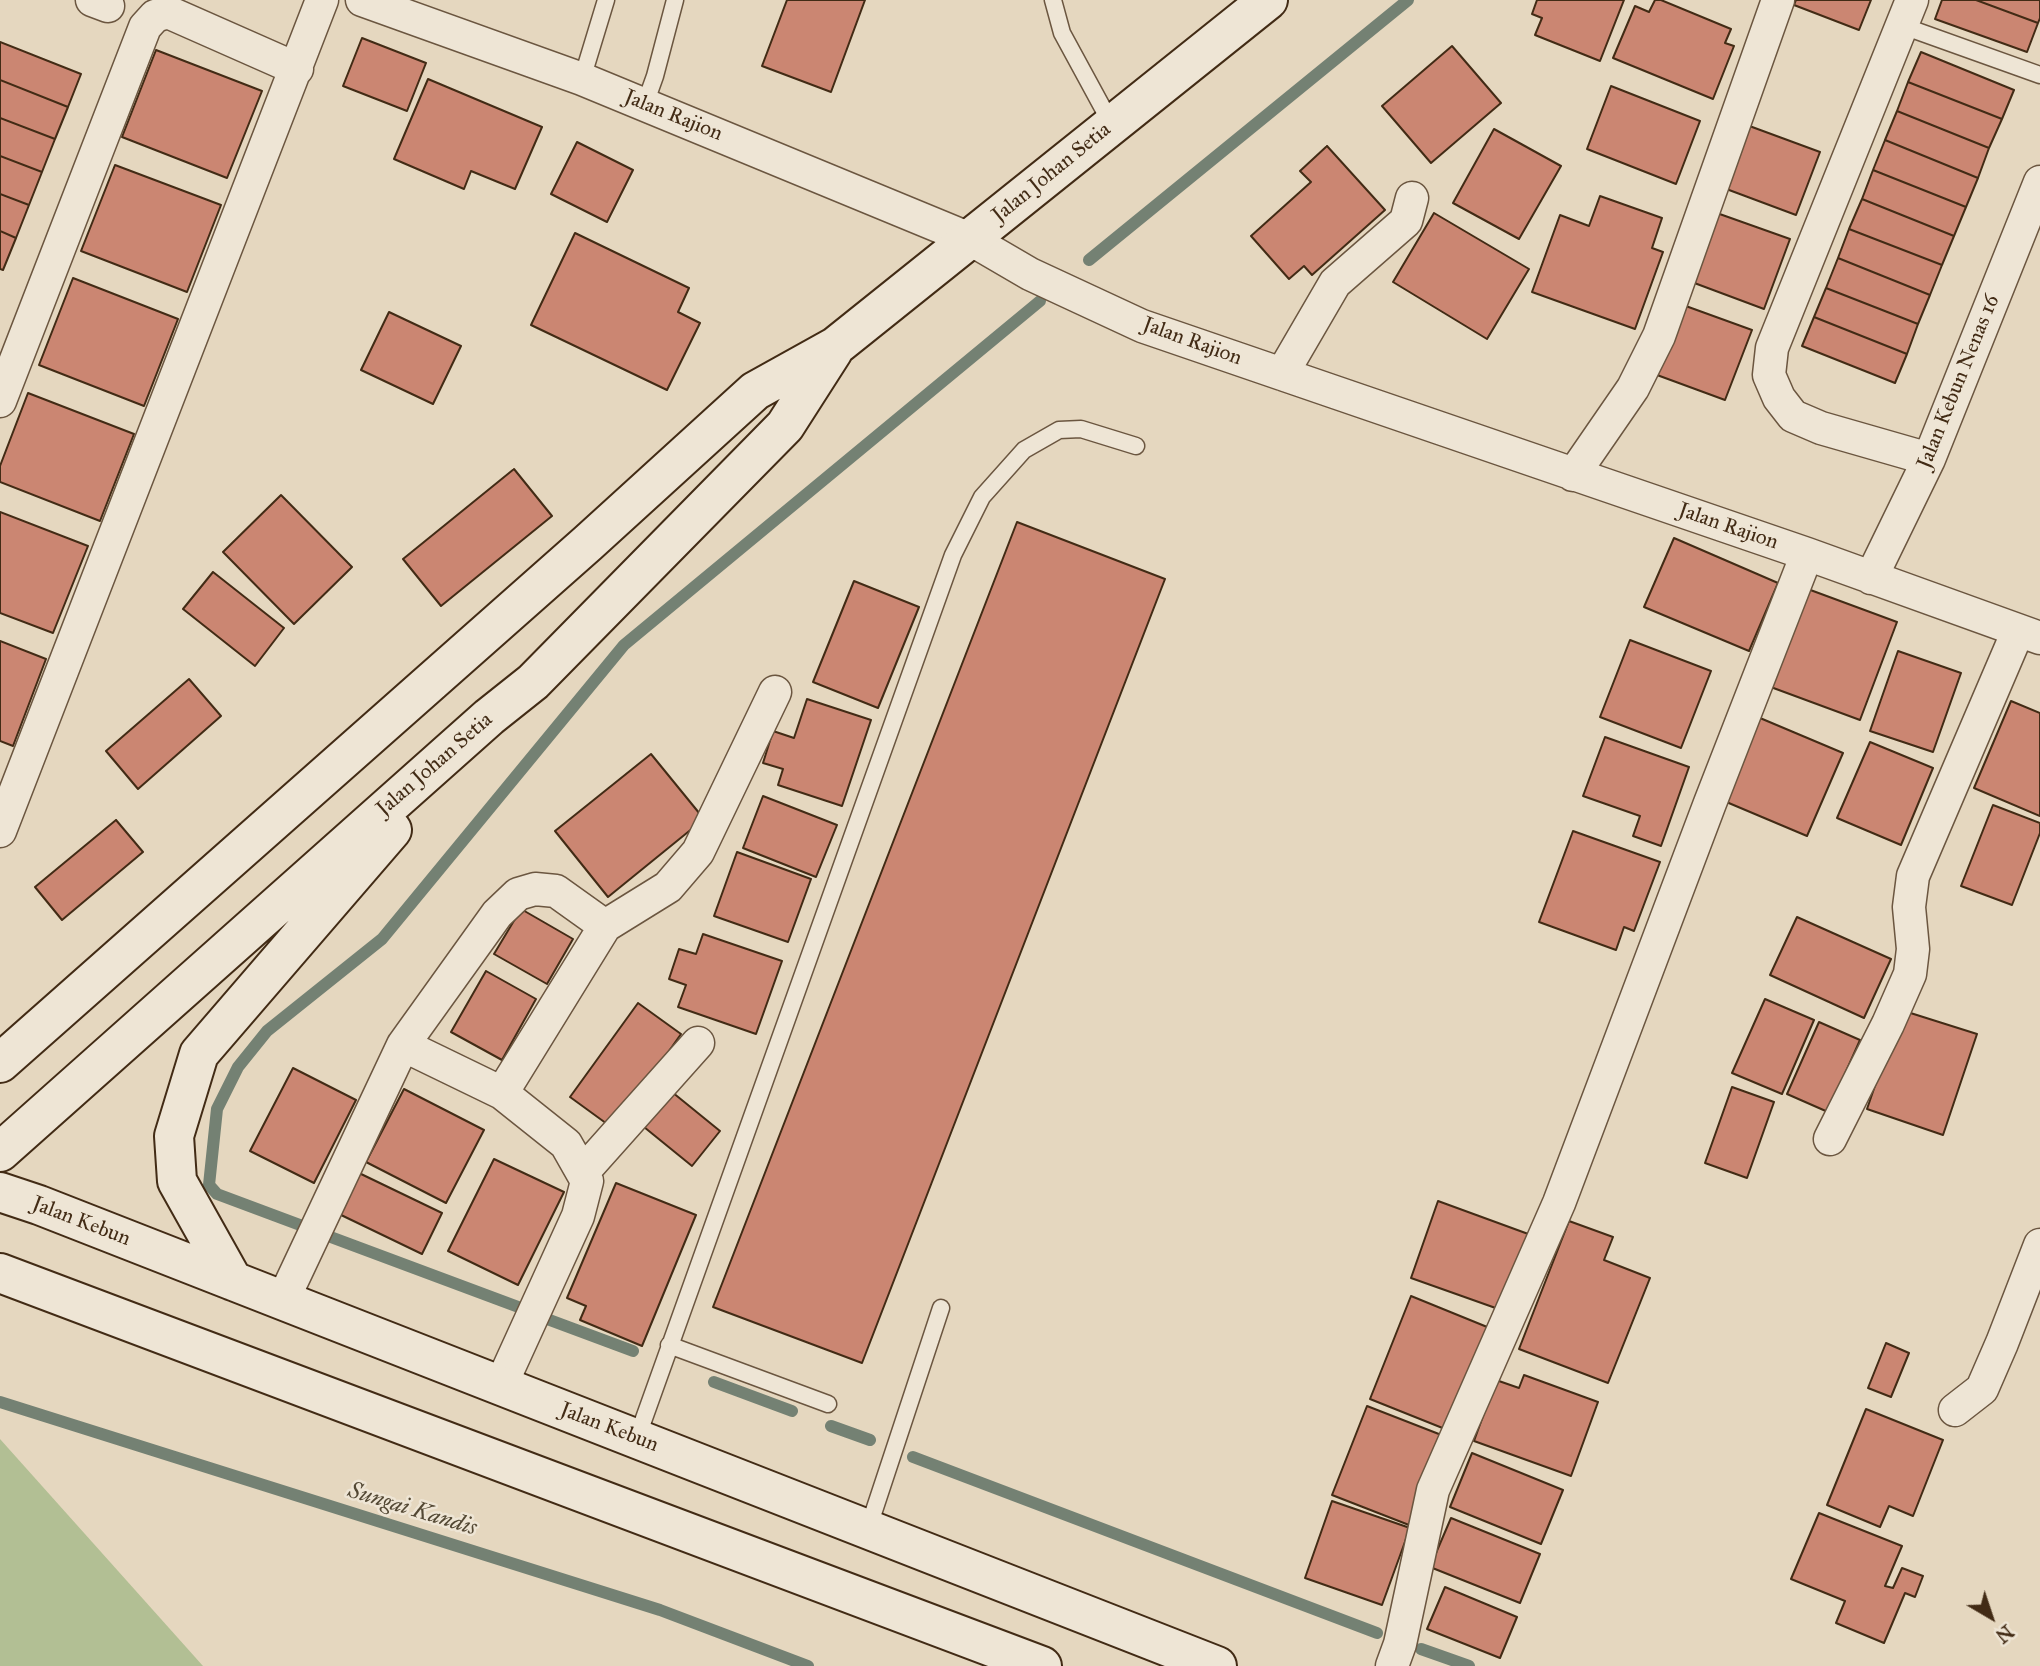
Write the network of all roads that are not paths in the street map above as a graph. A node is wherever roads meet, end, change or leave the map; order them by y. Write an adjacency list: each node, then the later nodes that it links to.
1 (323, 0): 9 (street)
2 (362, 0): 11 (street, Jalan Rajion)
3 (606, 0): 11 (lane)
4 (675, 0): 12 (lane)
5 (1053, 0): 13 (lane)
6 (1268, 0): 13 (main road, Jalan Johan Setia)
7 (1778, 0): 22 (street)
8 (1907, 13): 10 (lane); 21 (street)
9 (297, 69): 19 (street); 28 (street)
10 (2040, 75)
11 (582, 79): 12 (street, Jalan Rajion)
12 (650, 90): 16 (street, Jalan Rajion)
13 (1112, 125): 16 (main road, Jalan Johan Setia)
14 (2040, 182): 21 (street, Jalan Kebun Nenas 16)
15 (1412, 198): 18 (street)
16 (970, 239): 17 (main road, Jalan Johan Setia); 18 (street, Jalan Rajion)
17 (836, 346): 27 (main road, Jalan Johan Setia); 32 (main road, Jalan Johan Setia)
18 (1282, 374): 22 (street, Jalan Rajion)
19 (0, 401)
20 (1136, 446): 45 (lane)
21 (1929, 459): 24 (street, Jalan Kebun Nenas 16)
22 (1573, 475): 23 (street, Jalan Rajion)
23 (1807, 554): 24 (street, Jalan Rajion); 53 (street)
24 (1871, 579): 25 (street, Jalan Rajion)
25 (2029, 635): 34 (street)
26 (775, 692): 29 (street)
27 (489, 717): 35 (main road, Jalan Johan Setia); 40 (main road)
28 (0, 831)
29 (605, 926): 31 (street); 33 (street)
30 (698, 1043): 36 (street)
31 (403, 1045): 33 (street); 42 (street)
32 (0, 1063)
33 (502, 1093): 36 (street)
34 (1830, 1139)
35 (0, 1152)
36 (583, 1171): 46 (street)
37 (0, 1192): 40 (main road, Jalan Kebun)
38 (2040, 1245): 48 (street)
39 (0, 1273): 43 (main road)
40 (233, 1281): 42 (main road, Jalan Kebun)
41 (0, 1299): 43 (main road)
42 (283, 1300): 46 (main road, Jalan Kebun)
43 (79, 1303): 51 (main road)
44 (941, 1308): 50 (lane)
45 (669, 1345): 47 (lane); 49 (lane)
46 (501, 1385): 49 (main road, Jalan Kebun)
47 (828, 1404)
48 (1955, 1410)
49 (637, 1438): 50 (main road, Jalan Kebun)
50 (867, 1529): 52 (main road, Jalan Kebun)
51 (1042, 1666)
52 (1217, 1666)
53 (1392, 1666)

